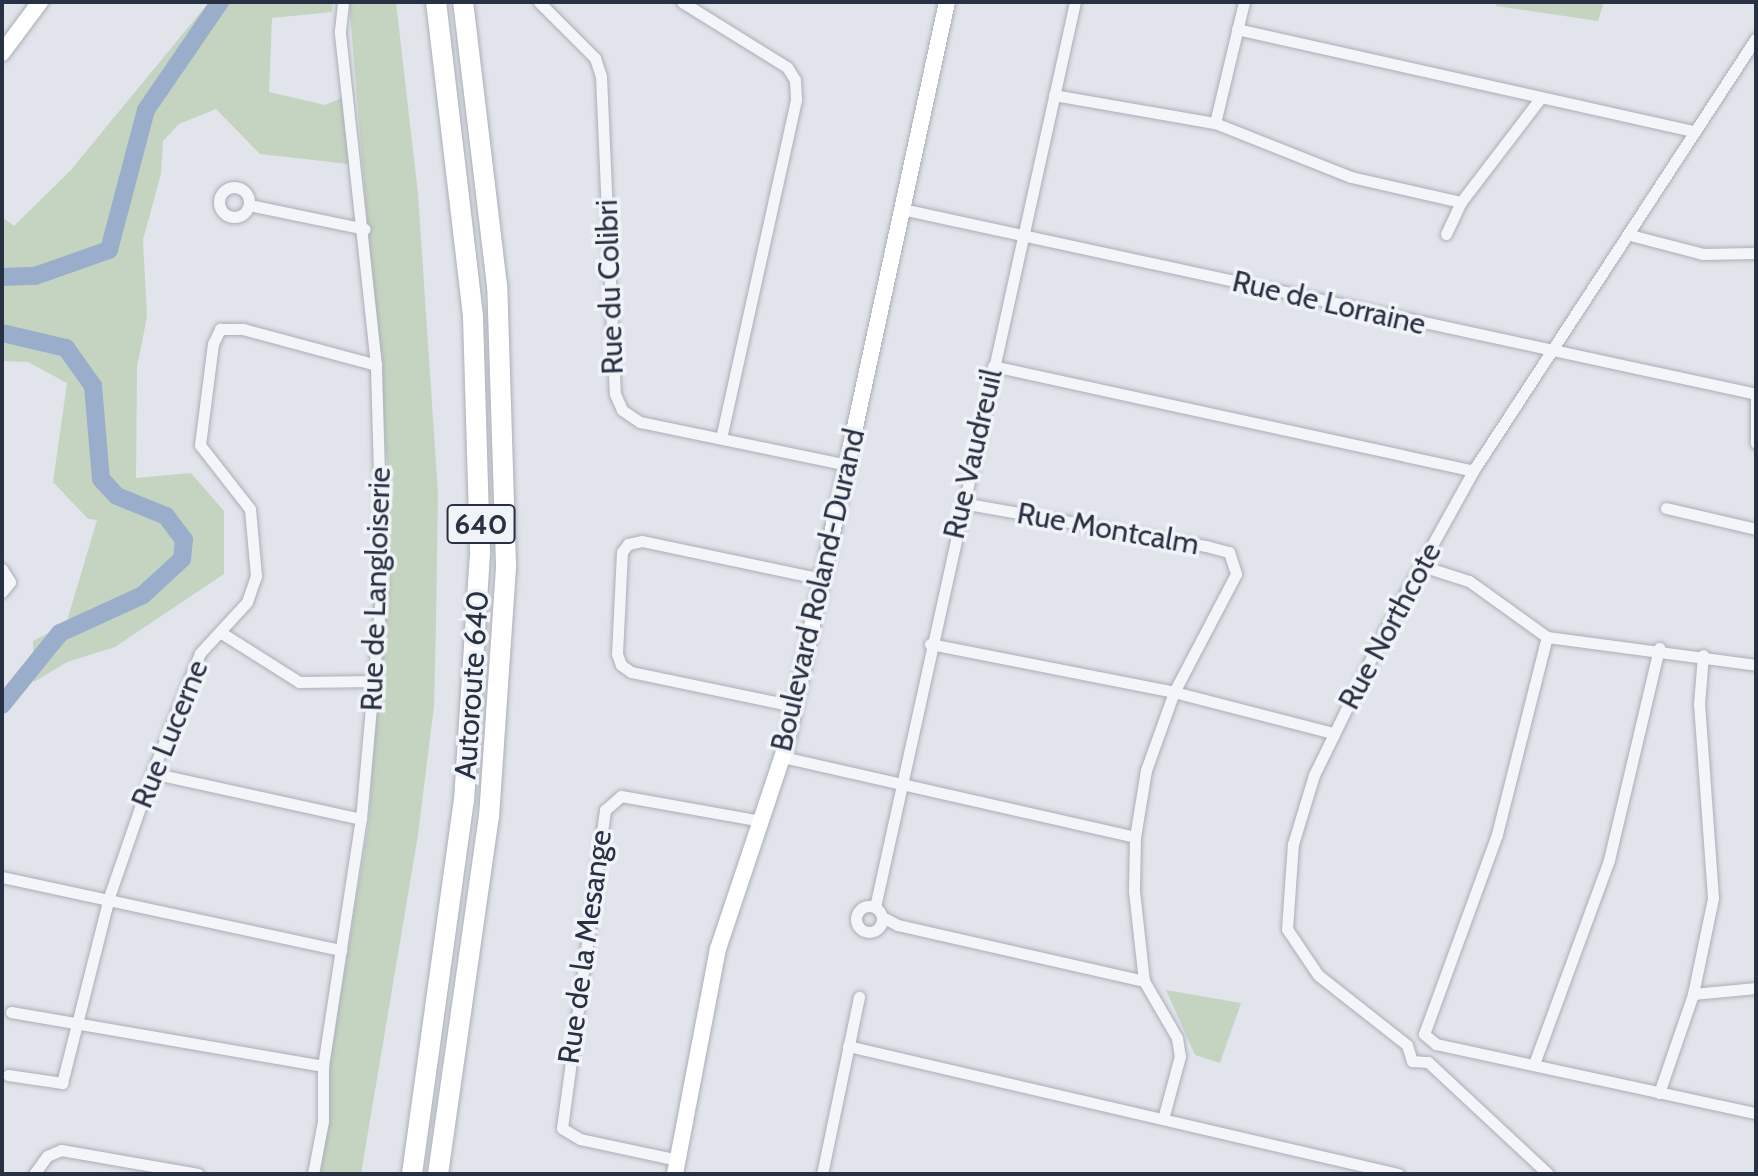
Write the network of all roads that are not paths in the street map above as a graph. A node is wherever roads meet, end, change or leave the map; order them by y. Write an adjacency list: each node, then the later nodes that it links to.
1 (40, 2): 12 (street)
2 (343, 2): 20 (street, Rue de Langloiserie)
3 (436, 2): 81 (highway, Autoroute 640 / 640)
4 (463, 2): 82 (highway, Autoroute 640 / 640)
5 (539, 2): 29 (street, Rue du Colibri)
6 (682, 2): 29 (street)
7 (947, 2): 19 (street, Boulevard Roland-Durand)
8 (1075, 2): 13 (street, Rue Vaudreuil)
9 (1244, 2): 10 (street)
10 (1237, 29): 14 (street); 15 (street)
11 (1756, 38): 16 (street, Rue Northcote)
12 (2, 53)
13 (1054, 95): 15 (street); 21 (street, Rue Vaudreuil)
14 (1539, 100): 16 (street); 17 (street)
15 (1215, 123): 17 (street)
16 (1695, 131): 23 (street, Rue Northcote)
17 (1461, 202): 22 (street)
18 (249, 205): 20 (street)
19 (902, 209): 21 (street, Rue de Lorraine); 31 (street, Boulevard Roland-Durand)
20 (365, 229): 26 (street, Rue de Langloiserie)
21 (1023, 233): 25 (street, Rue de Lorraine); 27 (street, Rue Vaudreuil)
22 (1446, 234)
23 (1630, 235): 24 (street); 25 (street, Rue Northcote)
24 (1754, 248)
25 (1552, 353): 28 (street, Rue de Lorraine); 32 (street, Rue Northcote)
26 (376, 365): 40 (street, Rue Lucerne); 46 (street, Rue de Langloiserie)
27 (993, 366): 32 (street); 33 (street, Rue Vaudreuil)
28 (1756, 394): 30 (street)
29 (721, 437): 31 (street, Rue du Colibri)
30 (1756, 443)
31 (847, 465): 38 (street, Boulevard Roland-Durand)
32 (1473, 471): 36 (street, Rue Northcote)
33 (962, 503): 42 (street, Rue Vaudreuil); 47 (street, Rue Montcalm)
34 (1666, 508): 35 (street)
35 (1756, 529)
36 (1422, 566): 41 (street); 49 (street, Rue Northcote)
37 (2, 569): 39 (street)
38 (822, 579): 48 (street, Boulevard Roland-Durand); 48 (street)
39 (2, 592)
40 (220, 632): 46 (street); 51 (street, Rue Lucerne)
41 (1547, 637): 43 (street); 65 (street)
42 (930, 644): 47 (street); 52 (street, Rue Vaudreuil)
43 (1659, 648): 44 (street); 70 (street)
44 (1703, 655): 45 (street); 61 (street)
45 (1756, 665)
46 (375, 681): 53 (street, Rue de Langloiserie)
47 (1174, 692): 49 (street); 55 (street, Rue Montcalm)
48 (794, 706): 50 (street, Boulevard Roland-Durand)
49 (1332, 733): 67 (street, Rue Northcote)
50 (783, 757): 52 (street); 54 (street, Boulevard Roland-Durand)
51 (152, 773): 53 (street); 57 (street, Rue Lucerne)
52 (901, 784): 55 (street); 59 (street, Rue Vaudreuil)
53 (361, 819): 58 (street, Rue de Langloiserie)
54 (761, 821): 76 (street, Boulevard Roland-Durand); 76 (street, Rue de la Mesange)
55 (1135, 837): 59 (street, Rue Montcalm)
56 (2, 877): 57 (street)
57 (109, 897): 58 (street); 64 (street, Rue Lucerne)
58 (341, 950): 71 (street, Rue de Langloiserie)
59 (1144, 981): 75 (street, Rue Montcalm)
60 (1756, 988): 61 (street)
61 (1693, 994): 73 (street)
62 (859, 997): 68 (street)
63 (11, 1012): 64 (street)
64 (76, 1024): 71 (street); 72 (street, Rue Lucerne)
65 (1424, 1034): 66 (street); 67 (street)
66 (1436, 1044): 69 (street); 70 (street)
67 (1407, 1045): 69 (street, Rue Northcote)
68 (848, 1046): 75 (street); 83 (street)
69 (1428, 1062): 85 (street, Rue Northcote)
70 (1534, 1064): 73 (street)
71 (323, 1066): 80 (street, Rue de Langloiserie)
72 (8, 1075)
73 (1659, 1093): 74 (street)
74 (1756, 1113)
75 (1163, 1119): 84 (street)
76 (676, 1167)
77 (153, 1170): 78 (street); 79 (street)
78 (34, 1174)
79 (196, 1174)
80 (313, 1174)
81 (412, 1174)
82 (440, 1174)
83 (822, 1174)
84 (1398, 1174)
85 (1547, 1174)

